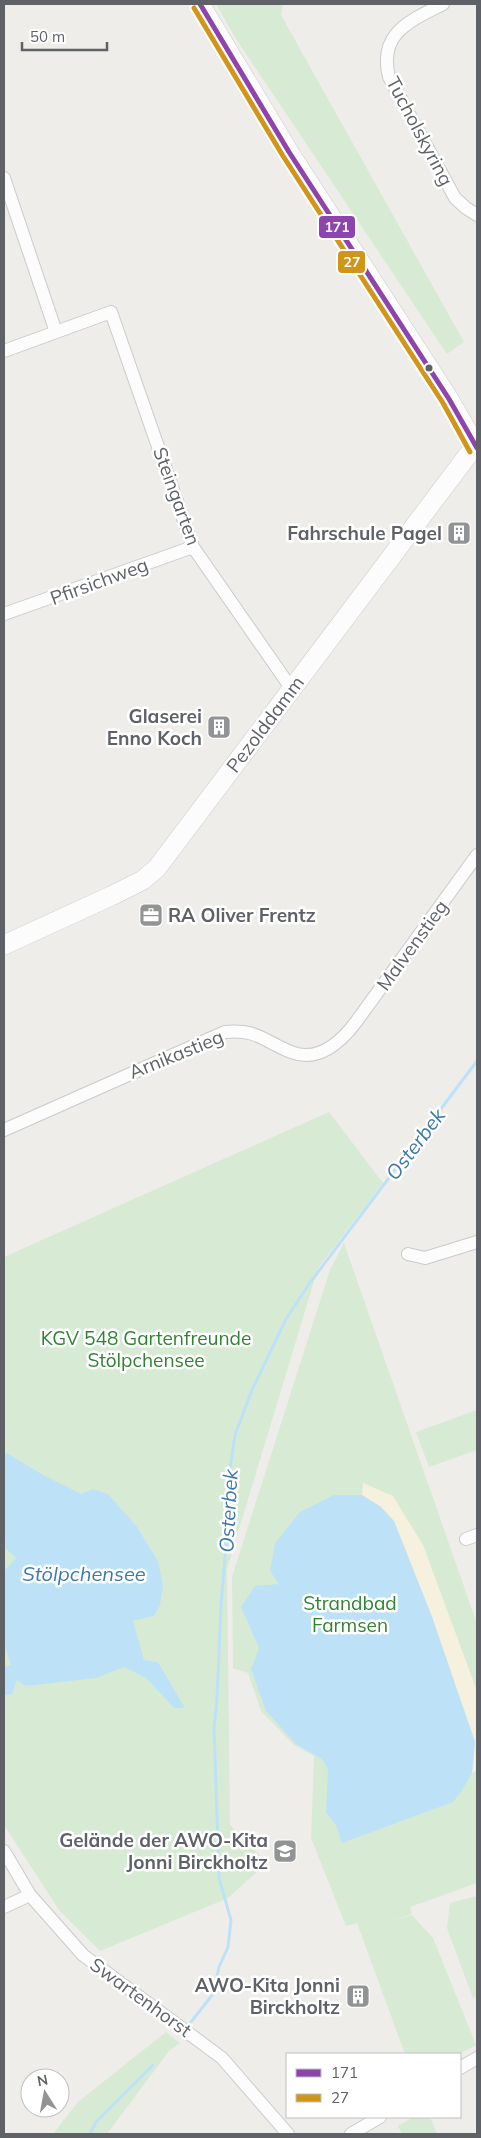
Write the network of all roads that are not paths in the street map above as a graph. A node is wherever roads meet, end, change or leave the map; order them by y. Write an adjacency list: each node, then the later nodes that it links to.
1 (200, 4): 7 (street)
2 (442, 4): 4 (street, Tucholskyring)
3 (4, 178): 5 (street)
4 (477, 214)
5 (56, 332): 6 (street); 8 (street, Steingarten)
6 (4, 351)
7 (477, 445): 10 (street, Pezolddamm)
8 (193, 547): 9 (street, Pfirsichweg); 10 (street, Steingarten)
9 (4, 614)
10 (291, 688): 12 (street, Pezolddamm)
11 (477, 855): 13 (street, Malvenstieg)
12 (4, 945)
13 (347, 1034): 14 (street, Arnikastieg)
14 (4, 1130)
15 (477, 1242): 16 (street)
16 (408, 1254)
17 (4, 1851): 18 (street, Swartenhorst)
18 (30, 1895): 19 (street); 23 (street, Swartenhorst)
19 (4, 1907)
20 (477, 2058): 21 (street)
21 (461, 2067)
22 (378, 2118): 24 (street)
23 (288, 2134)
24 (351, 2134)

